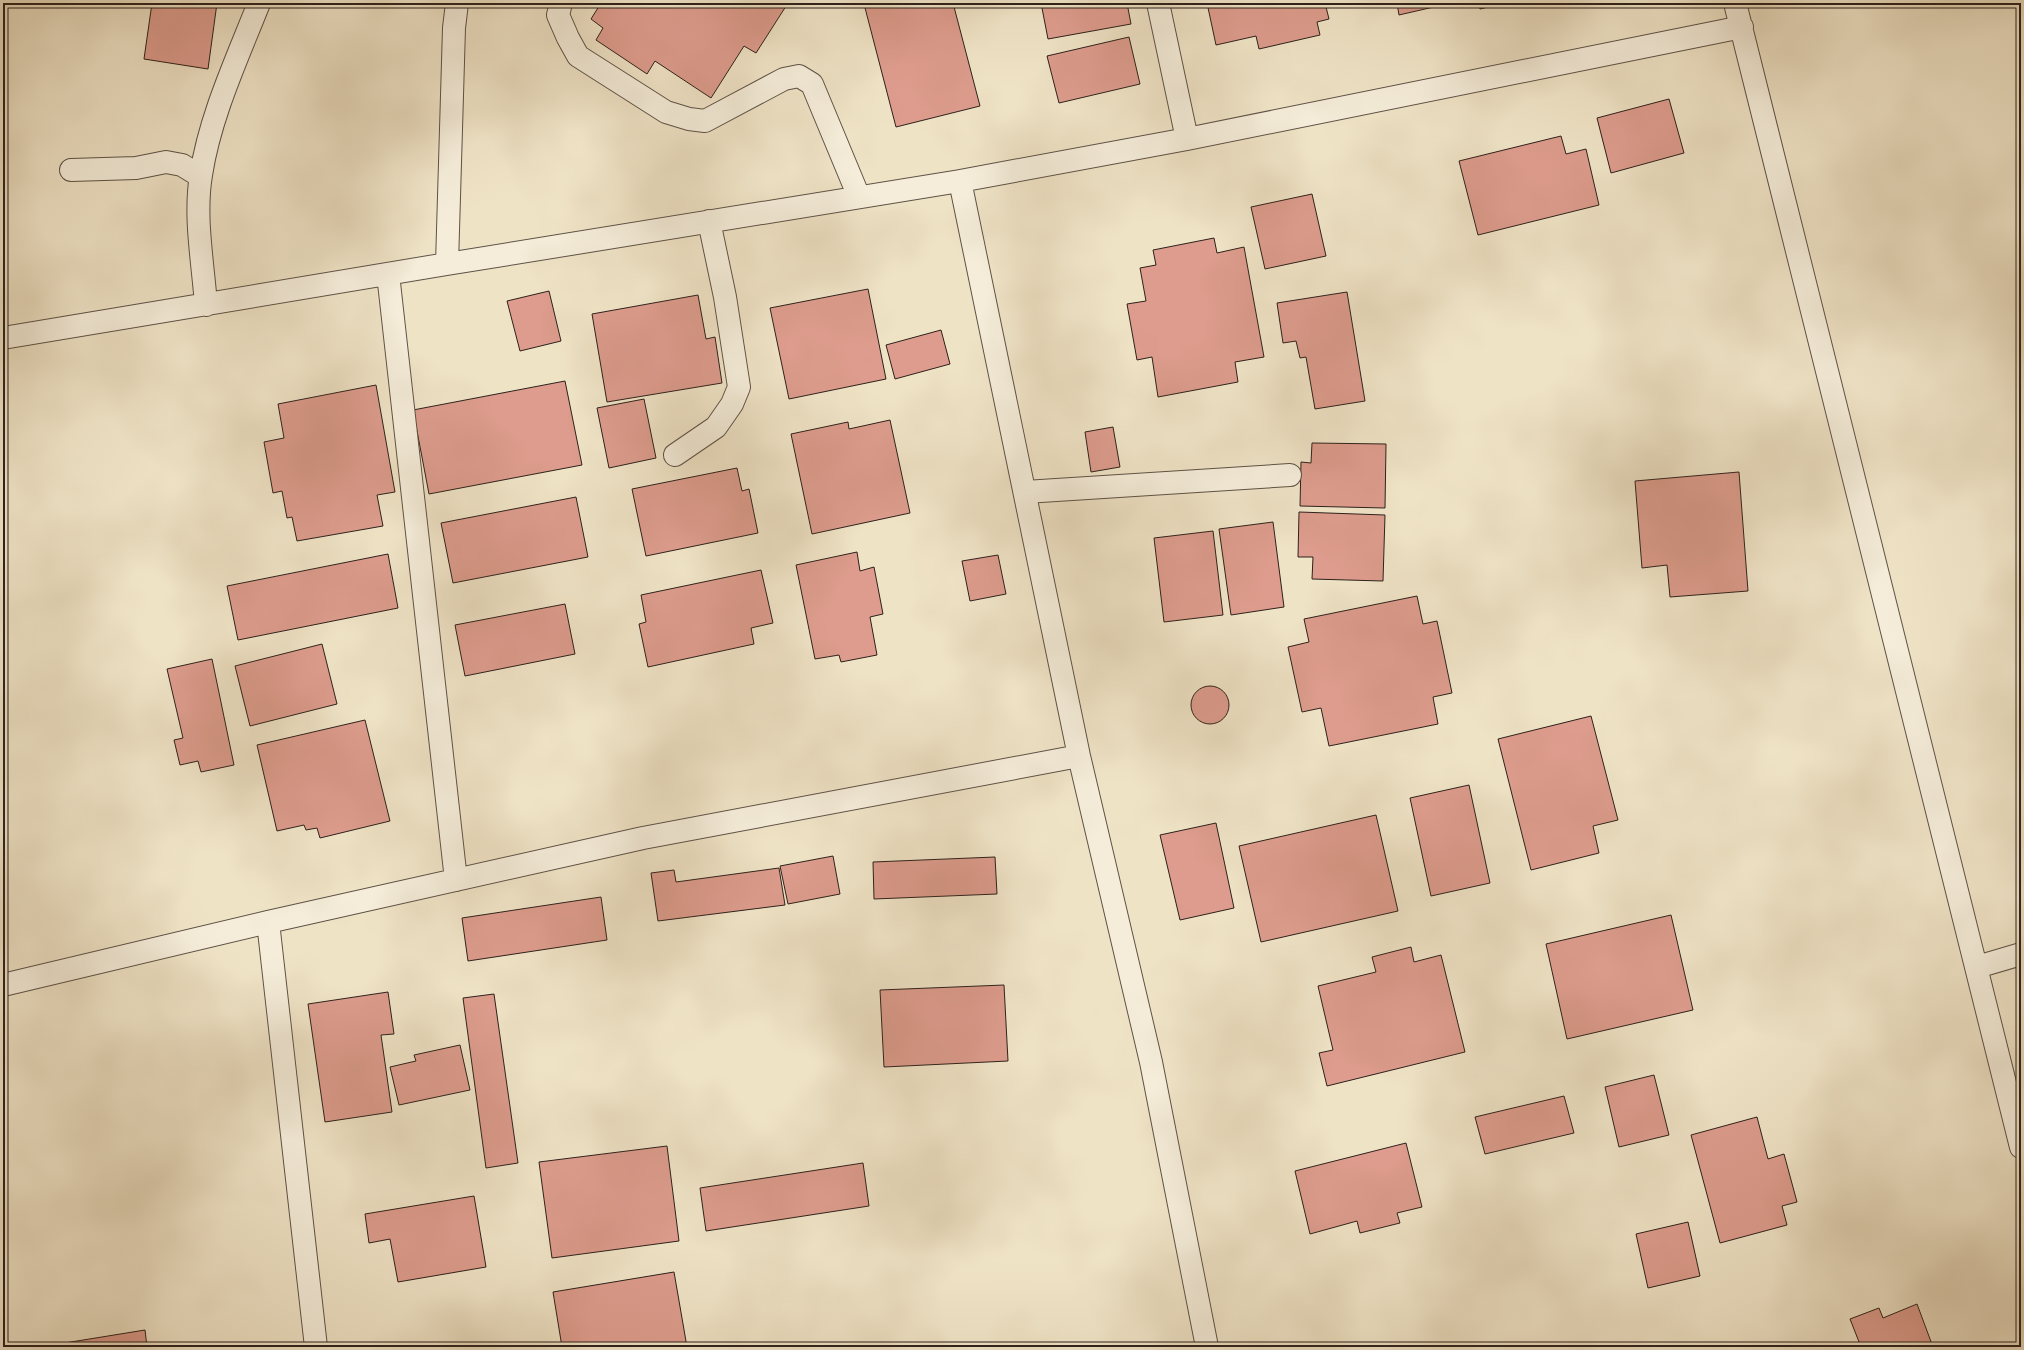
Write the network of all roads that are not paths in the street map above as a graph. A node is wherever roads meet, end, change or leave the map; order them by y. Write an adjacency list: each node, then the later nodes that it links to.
1 (259, 3): 9 (street)
2 (457, 3): 13 (street)
3 (561, 3): 11 (street)
4 (1158, 3): 7 (street)
5 (1735, 3): 6 (street)
6 (1742, 27): 7 (street); 24 (street)
7 (1187, 139): 10 (street)
8 (70, 170): 9 (street)
9 (200, 176): 15 (street)
10 (960, 181): 11 (street); 19 (street)
11 (859, 197): 12 (street)
12 (709, 221): 13 (street); 17 (street)
13 (447, 264): 14 (street)
14 (388, 274): 15 (street); 21 (street)
15 (206, 305): 16 (street)
16 (3, 338)
17 (675, 455)
18 (1290, 475): 19 (street)
19 (1025, 492): 20 (street)
20 (1079, 756): 21 (street); 28 (street)
21 (456, 880): 22 (street)
22 (268, 922): 25 (street); 27 (street)
23 (2021, 954): 24 (street)
24 (1977, 967): 26 (street)
25 (3, 985)
26 (2021, 1147)
27 (316, 1347)
28 (1207, 1347)

